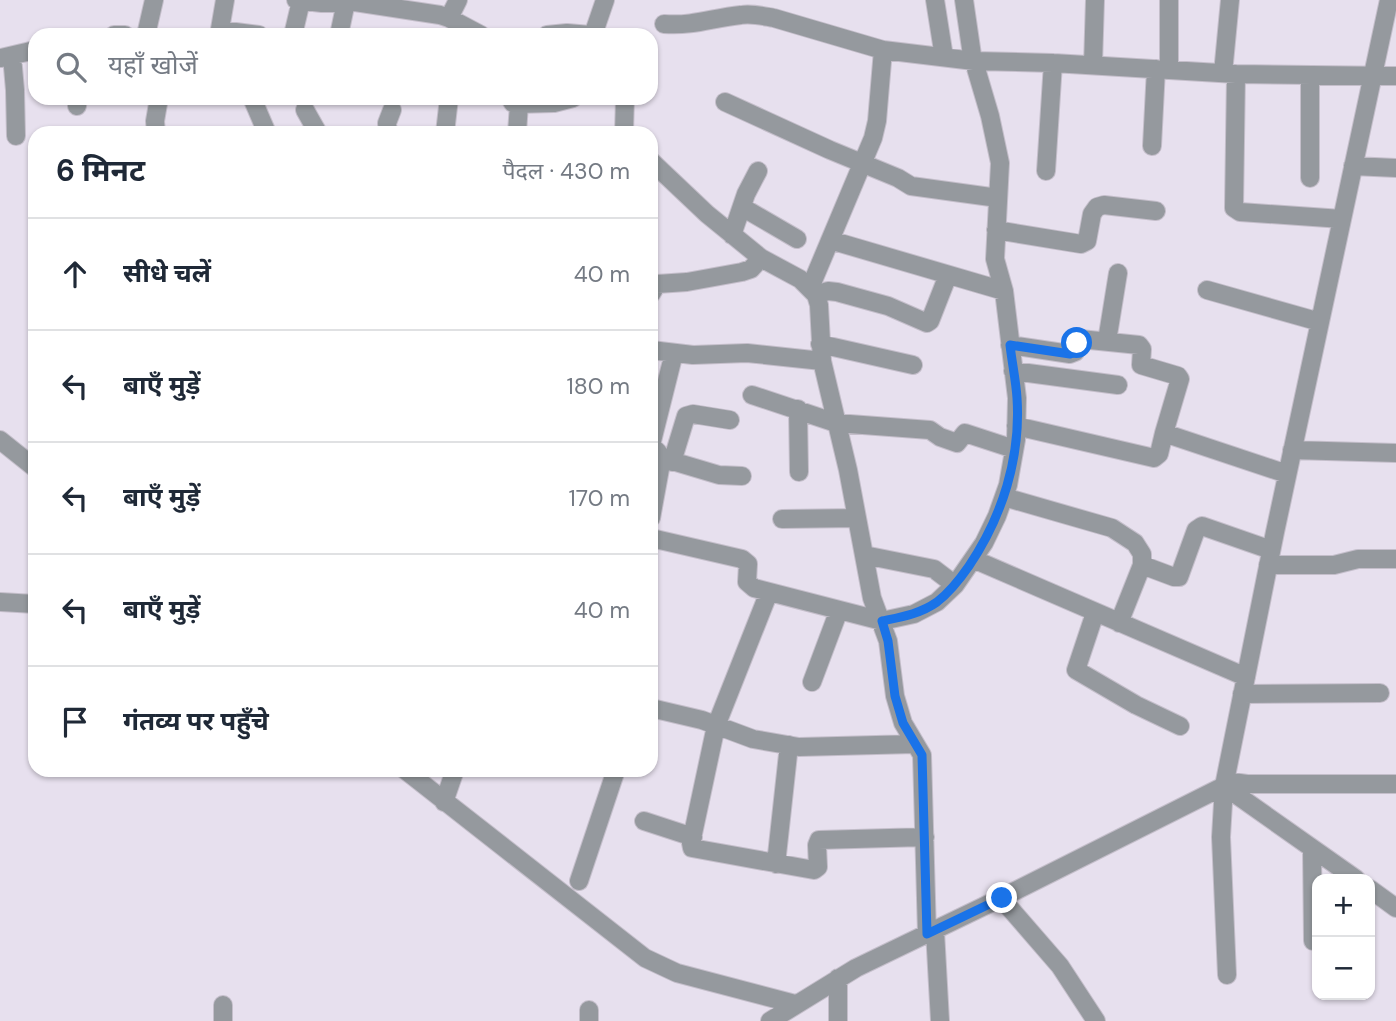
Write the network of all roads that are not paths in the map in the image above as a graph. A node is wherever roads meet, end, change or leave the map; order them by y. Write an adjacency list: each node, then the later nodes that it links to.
1 (225, 0): 16 (street)
2 (298, 0): 11 (street); 17 (street)
3 (458, 0): 13 (street)
4 (605, 0): 20 (street)
5 (935, 0): 24 (street)
6 (964, 0): 25 (street)
7 (1095, 0): 27 (street)
8 (1169, 0): 28 (street)
9 (1230, 0): 29 (street)
10 (150, 1): 15 (street)
11 (342, 1): 13 (street); 18 (street)
12 (1390, 6): 32 (street)
13 (449, 18): 19 (street)
14 (664, 24): 21 (street)
15 (147, 28)
16 (220, 28)
17 (294, 28)
18 (340, 28)
19 (468, 28)
20 (595, 28)
21 (883, 50): 24 (street); 50 (street)
22 (28, 52): 23 (street)
23 (6, 57): 48 (street)
24 (944, 57): 25 (street)
25 (974, 61): 26 (street); 57 (street)
26 (1053, 62): 27 (street); 55 (street)
27 (1093, 65): 28 (street)
28 (1162, 69): 29 (street); 49 (street)
29 (1229, 73): 30 (street); 60 (street)
30 (1310, 75): 32 (street); 56 (street)
31 (1396, 76): 32 (street)
32 (1371, 77): 51 (street)
33 (725, 102): 50 (street)
34 (158, 105): 41 (street)
35 (255, 105): 42 (street)
36 (448, 105): 45 (street)
37 (515, 105): 46 (street)
38 (625, 105): 47 (street)
39 (304, 110): 43 (street)
40 (392, 110): 44 (street)
41 (155, 126)
42 (264, 126)
43 (314, 126)
44 (387, 126)
45 (446, 126)
46 (517, 126)
47 (624, 126)
48 (16, 136)
49 (1152, 146)
50 (862, 164): 57 (street); 64 (street)
51 (1353, 166): 53 (street); 60 (street)
52 (658, 167): 62 (street)
53 (1396, 168)
54 (758, 171): 58 (street)
55 (1046, 171)
56 (1310, 178)
57 (998, 198): 61 (street)
58 (742, 206): 62 (street); 63 (street)
59 (1156, 211): 61 (street)
60 (1342, 219): 72 (street)
61 (996, 230): 70 (street)
62 (733, 235): 65 (street)
63 (797, 239)
64 (830, 240): 67 (street); 71 (street)
65 (761, 258): 68 (street); 71 (street)
66 (1118, 273): 73 (street)
67 (948, 275): 70 (street); 71 (street)
68 (658, 284)
69 (1207, 290): 72 (street)
70 (1004, 291): 74 (street)
71 (813, 292): 77 (street)
72 (1320, 322): 89 (street)
73 (1107, 341): 74 (street); 86 (street)
74 (1010, 345): 79 (street)
75 (658, 351): 76 (street)
76 (674, 353): 77 (street); 90 (street)
77 (821, 353): 78 (street); 84 (street)
78 (912, 365)
79 (1013, 372): 80 (street); 85 (street)
80 (1118, 385)
81 (752, 396): 82 (street)
82 (798, 409): 84 (street); 93 (street)
83 (730, 420): 90 (street)
84 (836, 424): 88 (street); 97 (street)
85 (1016, 426): 86 (street); 88 (street)
86 (1164, 433): 94 (street)
87 (0, 440): 92 (street)
88 (1014, 449): 96 (street)
89 (1293, 450): 91 (street); 94 (street)
90 (659, 452): 95 (street)
91 (1396, 453)
92 (28, 462)
93 (799, 472)
94 (1287, 474): 101 (street)
95 (742, 476)
96 (1004, 497): 102 (street); 104 (street)
97 (857, 518): 98 (street); 100 (street)
98 (782, 519)
99 (658, 540): 106 (street)
100 (864, 555): 105 (street); 111 (street)
101 (1270, 558): 103 (street); 104 (street); 114 (street)
102 (973, 559): 105 (street); 110 (street)
103 (1396, 559)
104 (1142, 565): 112 (street)
105 (955, 585): 111 (street)
106 (769, 592): 109 (street); 117 (street)
107 (0, 603): 108 (street)
108 (28, 604)
109 (839, 610): 111 (street); 113 (street)
110 (1095, 613): 112 (street); 118 (street)
111 (882, 621): 119 (street)
112 (1119, 623): 114 (street)
113 (812, 682)
114 (1244, 685): 115 (street); 124 (street)
115 (1380, 693)
116 (658, 710): 117 (street)
117 (716, 726): 120 (street); 128 (street)
118 (1180, 726)
119 (915, 744): 120 (street); 129 (street)
120 (789, 745): 131 (street)
121 (414, 777): 126 (street)
122 (453, 777): 126 (street)
123 (614, 777): 133 (street)
124 (1224, 783): 125 (street); 130 (street); 135 (street); 139 (street)
125 (1396, 784)
126 (444, 802): 141 (street)
127 (643, 821): 128 (street)
128 (692, 837): 131 (street)
129 (925, 837): 131 (street); 137 (street)
130 (1312, 848): 132 (street); 138 (street)
131 (776, 864)
132 (1349, 874)
133 (579, 881)
134 (1375, 893): 136 (street)
135 (1002, 898): 137 (street); 142 (street)
136 (1396, 908)
137 (931, 933): 140 (street); 145 (street)
138 (1313, 937)
139 (1227, 975)
140 (838, 978): 141 (street); 144 (street)
141 (795, 1004): 143 (street)
142 (1085, 1012): 146 (street)
143 (770, 1021)
144 (838, 1021)
145 (940, 1021)
146 (1096, 1021)

